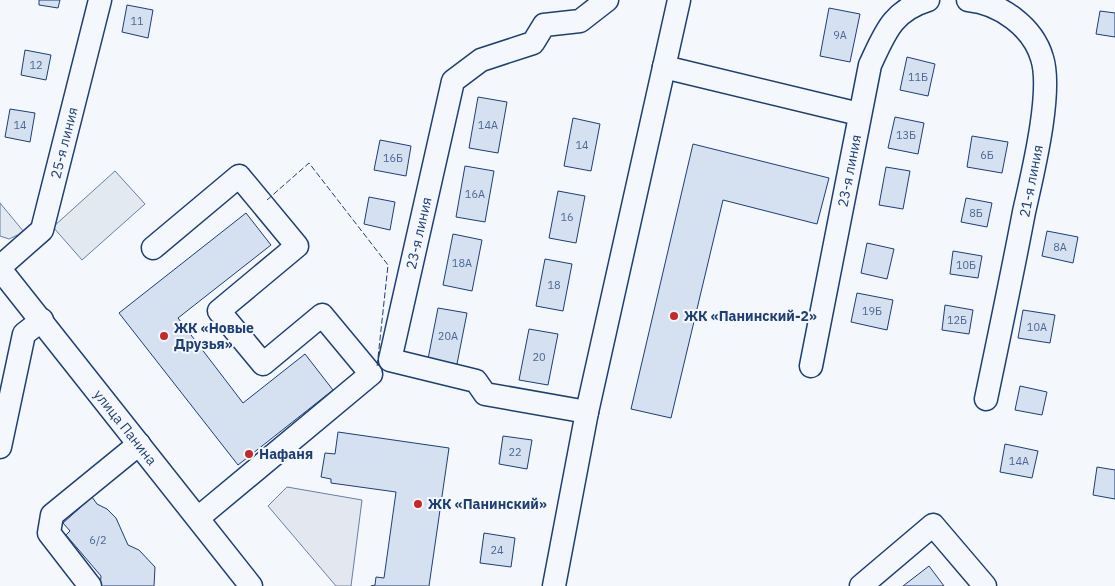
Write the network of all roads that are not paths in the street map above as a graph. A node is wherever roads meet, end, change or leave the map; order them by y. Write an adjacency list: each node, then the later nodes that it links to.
1 (100, 0): 9 (street, 25-я линия)
2 (607, 0): 13 (street, 23-я линия)
3 (679, 0): 6 (street)
4 (968, 0): 12 (street, 21-я линия)
5 (918, 1): 7 (street, 23-я линия)
6 (664, 67): 7 (street); 13 (street)
7 (859, 114): 11 (street, 23-я линия)
8 (153, 248): 16 (street)
9 (0, 268): 10 (street, улица Панина)
10 (42, 320): 14 (street, улица Панина); 15 (street)
11 (811, 366)
12 (986, 399)
13 (587, 412): 19 (street)
14 (139, 444): 16 (street, улица Панина); 17 (street)
15 (0, 447)
16 (198, 518): 18 (street, улица Панина)
17 (90, 586)
18 (251, 586)
19 (554, 586)
20 (861, 586): 21 (street)
21 (985, 586)

